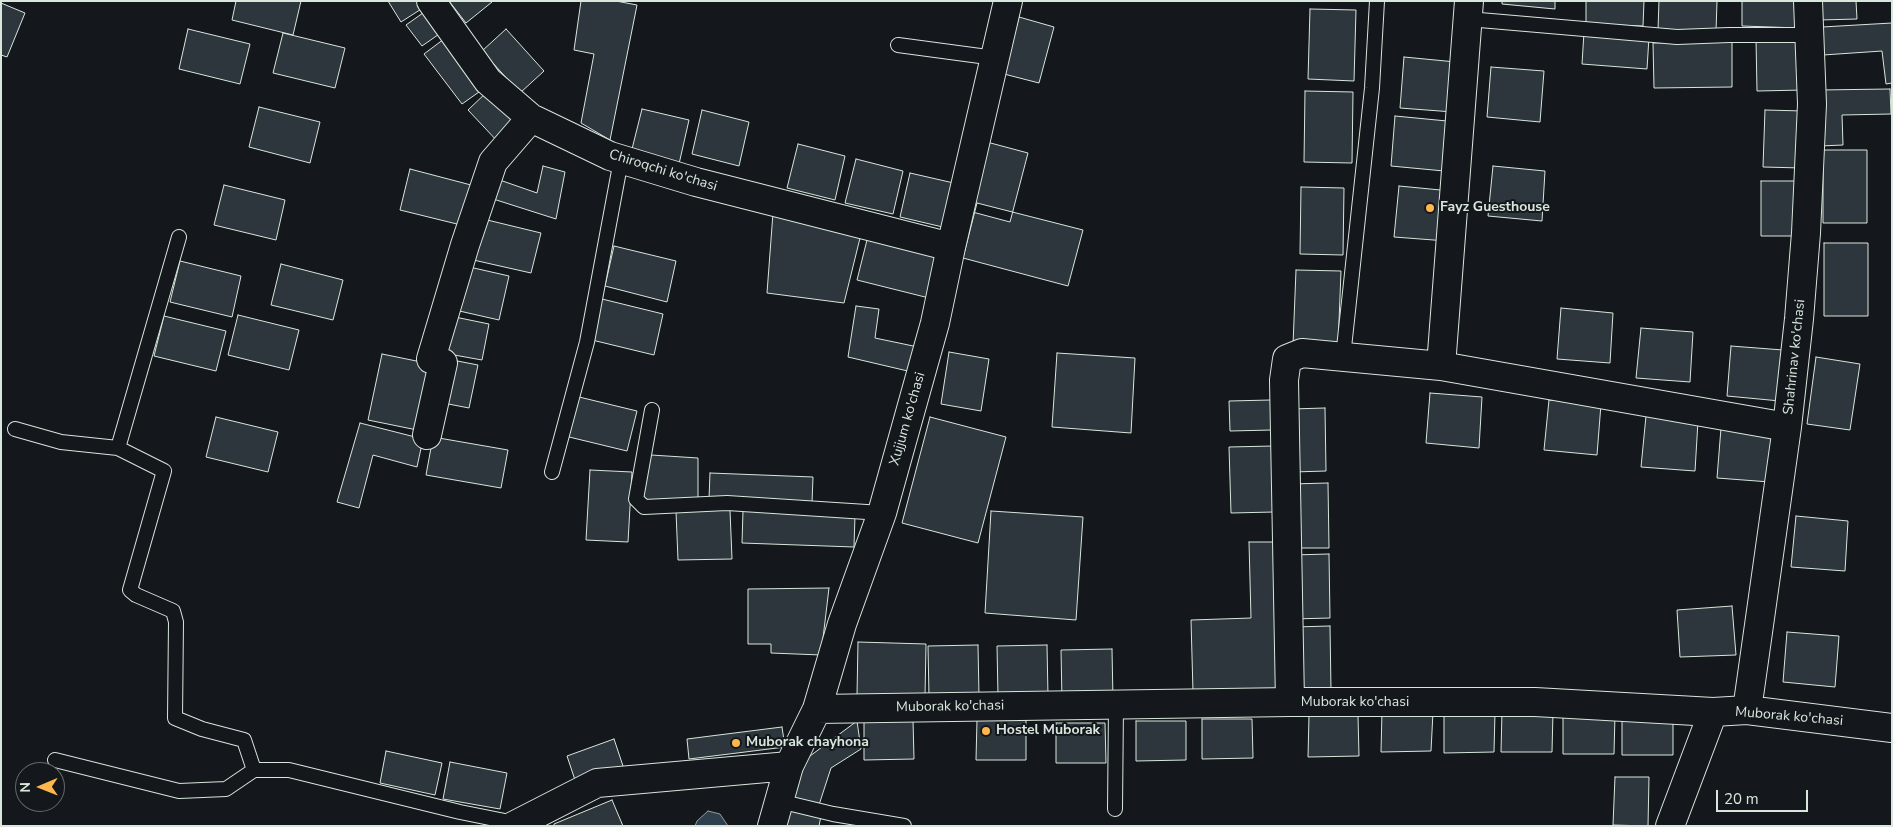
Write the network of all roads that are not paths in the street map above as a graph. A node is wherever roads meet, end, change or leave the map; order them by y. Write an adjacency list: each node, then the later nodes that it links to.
1 (431, 1): 9 (street, Chiroqchi ko'chasi)
2 (1008, 1): 8 (street, Xujjum ko'chasi)
3 (1377, 1): 13 (lane)
4 (1808, 1): 6 (street, Shahrinav ko'chasi)
5 (1468, 10): 6 (lane); 14 (street)
6 (1810, 35): 16 (street, Shahrinav ko'chasi)
7 (898, 45): 8 (lane)
8 (995, 58): 12 (street, Xujjum ko'chasi)
9 (530, 118): 10 (street, Chiroqchi ko'chasi); 18 (street)
10 (621, 160): 12 (street, Chiroqchi ko'chasi); 20 (lane)
11 (179, 237): 19 (lane)
12 (951, 247): 21 (street, Xujjum ko'chasi)
13 (1343, 357): 14 (street); 22 (street)
14 (1441, 366): 16 (street)
15 (652, 410): 21 (lane)
16 (1787, 427): 25 (street, Shahrinav ko'chasi)
17 (15, 429): 19 (lane)
18 (427, 435)
19 (118, 448): 30 (lane)
20 (552, 472)
21 (882, 513): 24 (street, Xujjum ko'chasi)
22 (1290, 702): 23 (street, Muborak ko'chasi); 26 (street, Muborak ko'chasi)
23 (1116, 705): 24 (street, Muborak ko'chasi); 31 (lane)
24 (817, 709): 29 (street, Xujjum ko'chasi)
25 (1747, 710): 26 (street, Muborak ko'chasi); 27 (street, Muborak ko'chasi)
26 (1713, 712): 35 (street)
27 (1892, 728)
28 (55, 760): 30 (lane)
29 (789, 766): 32 (street, Xujjum ko'chasi); 33 (street)
30 (254, 770): 33 (lane)
31 (1115, 809)
32 (776, 813): 34 (lane)
33 (514, 825)
34 (904, 826)
35 (1670, 826)

